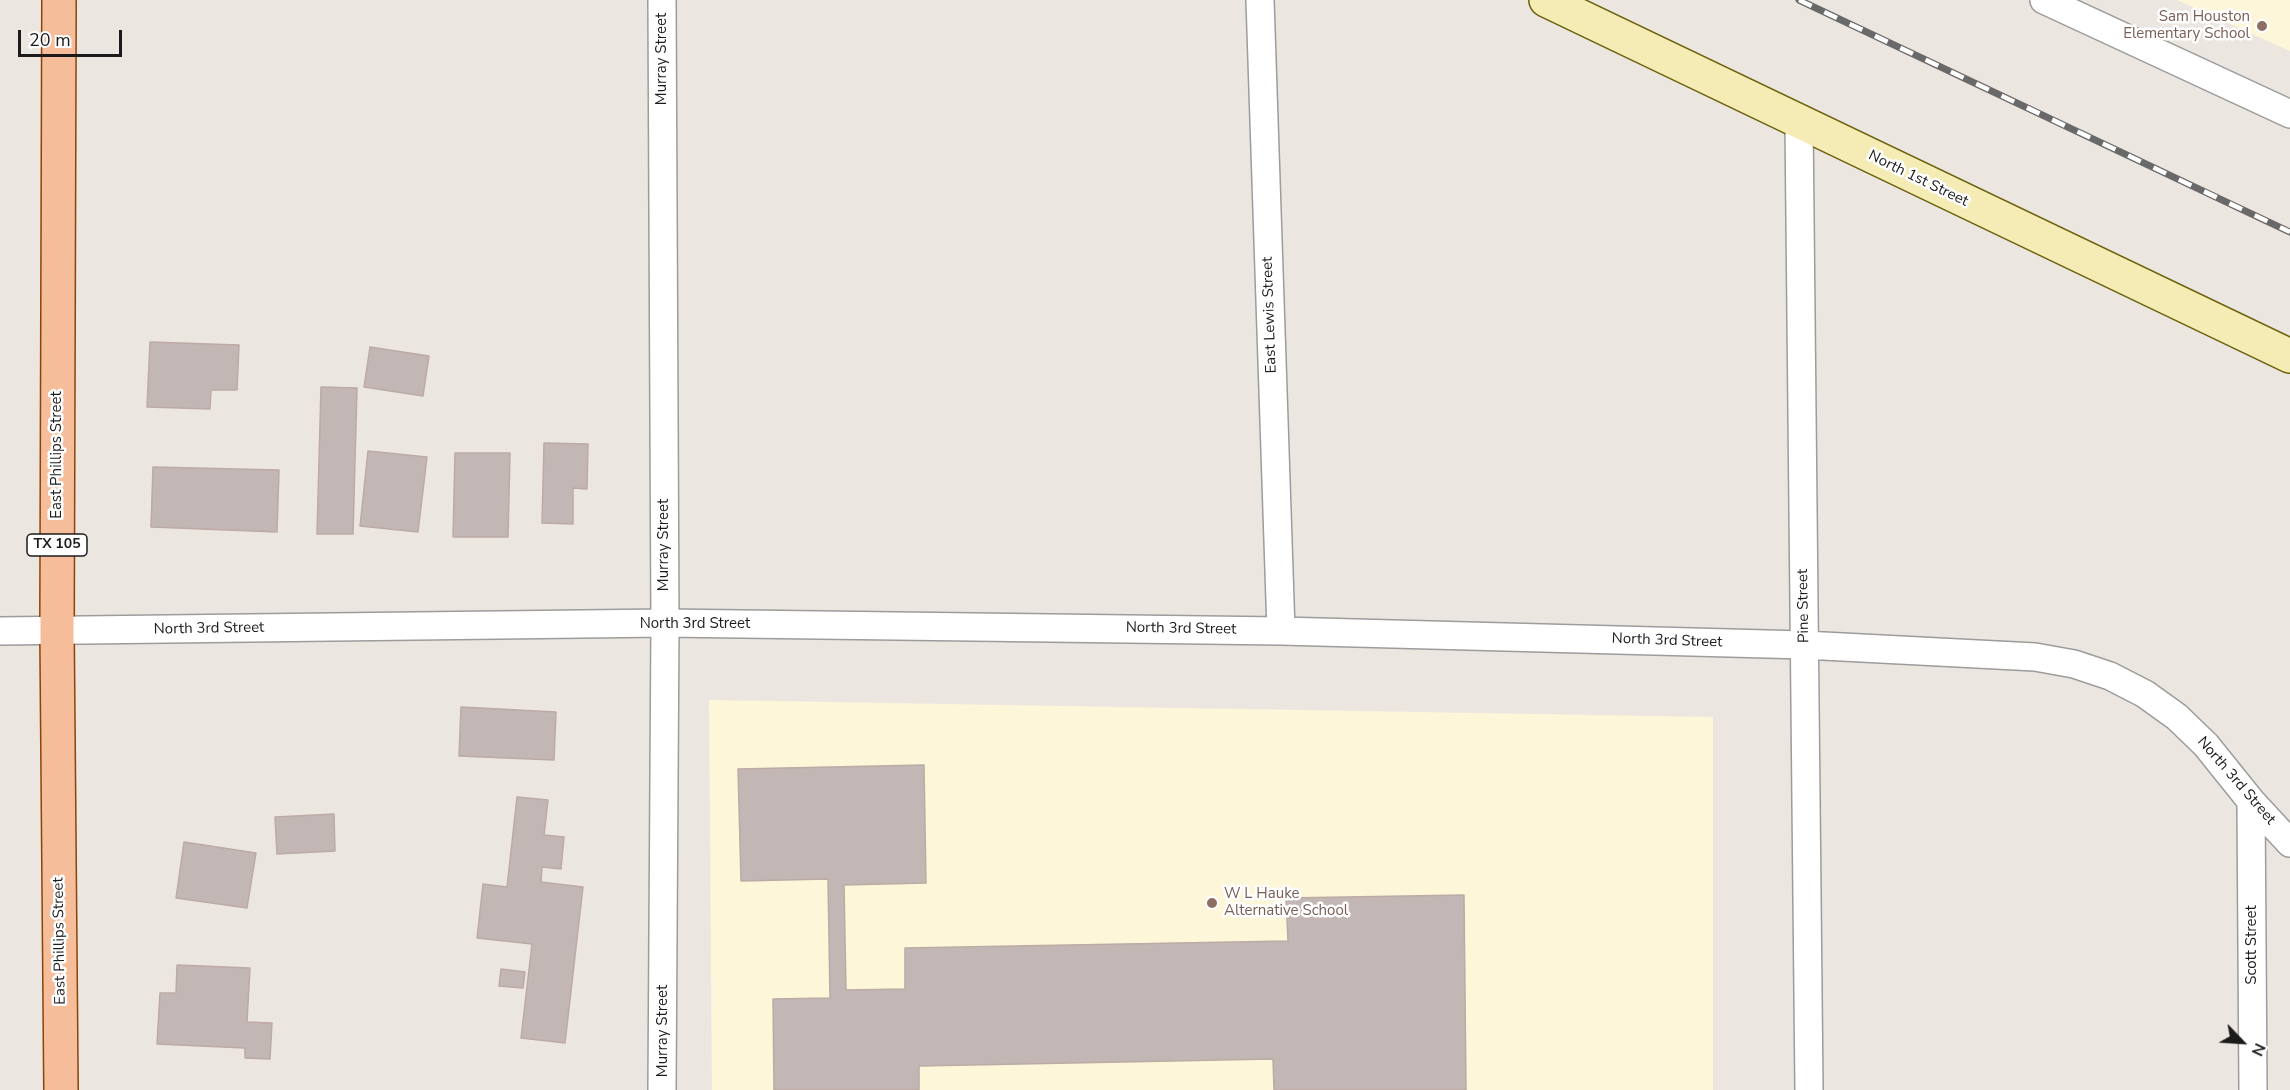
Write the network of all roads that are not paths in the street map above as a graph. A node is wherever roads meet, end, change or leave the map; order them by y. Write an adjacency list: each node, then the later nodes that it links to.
1 (59, 0): 11 (main road, East Phillips Street / TX 105)
2 (662, 0): 9 (street, Murray Street)
3 (1260, 0): 12 (street, East Lewis Street)
4 (1546, 0): 7 (street, North 1st Street)
5 (2044, 0): 6 (street)
6 (2290, 114)
7 (1799, 122): 8 (street, North 1st Street); 13 (street, Pine Street)
8 (2290, 356)
9 (665, 623): 11 (street, North 3rd Street); 12 (street, North 3rd Street); 17 (street, Murray Street)
10 (0, 631): 11 (street, North 3rd Street)
11 (57, 631): 16 (main road, East Phillips Street / TX 105)
12 (1281, 631): 13 (street, North 3rd Street)
13 (1804, 645): 14 (street, North 3rd Street); 18 (street, Pine Street)
14 (2250, 801): 15 (street, North 3rd Street); 19 (street, Scott Street)
15 (2290, 843)
16 (61, 1090)
17 (662, 1090)
18 (1809, 1090)
19 (2253, 1090)

